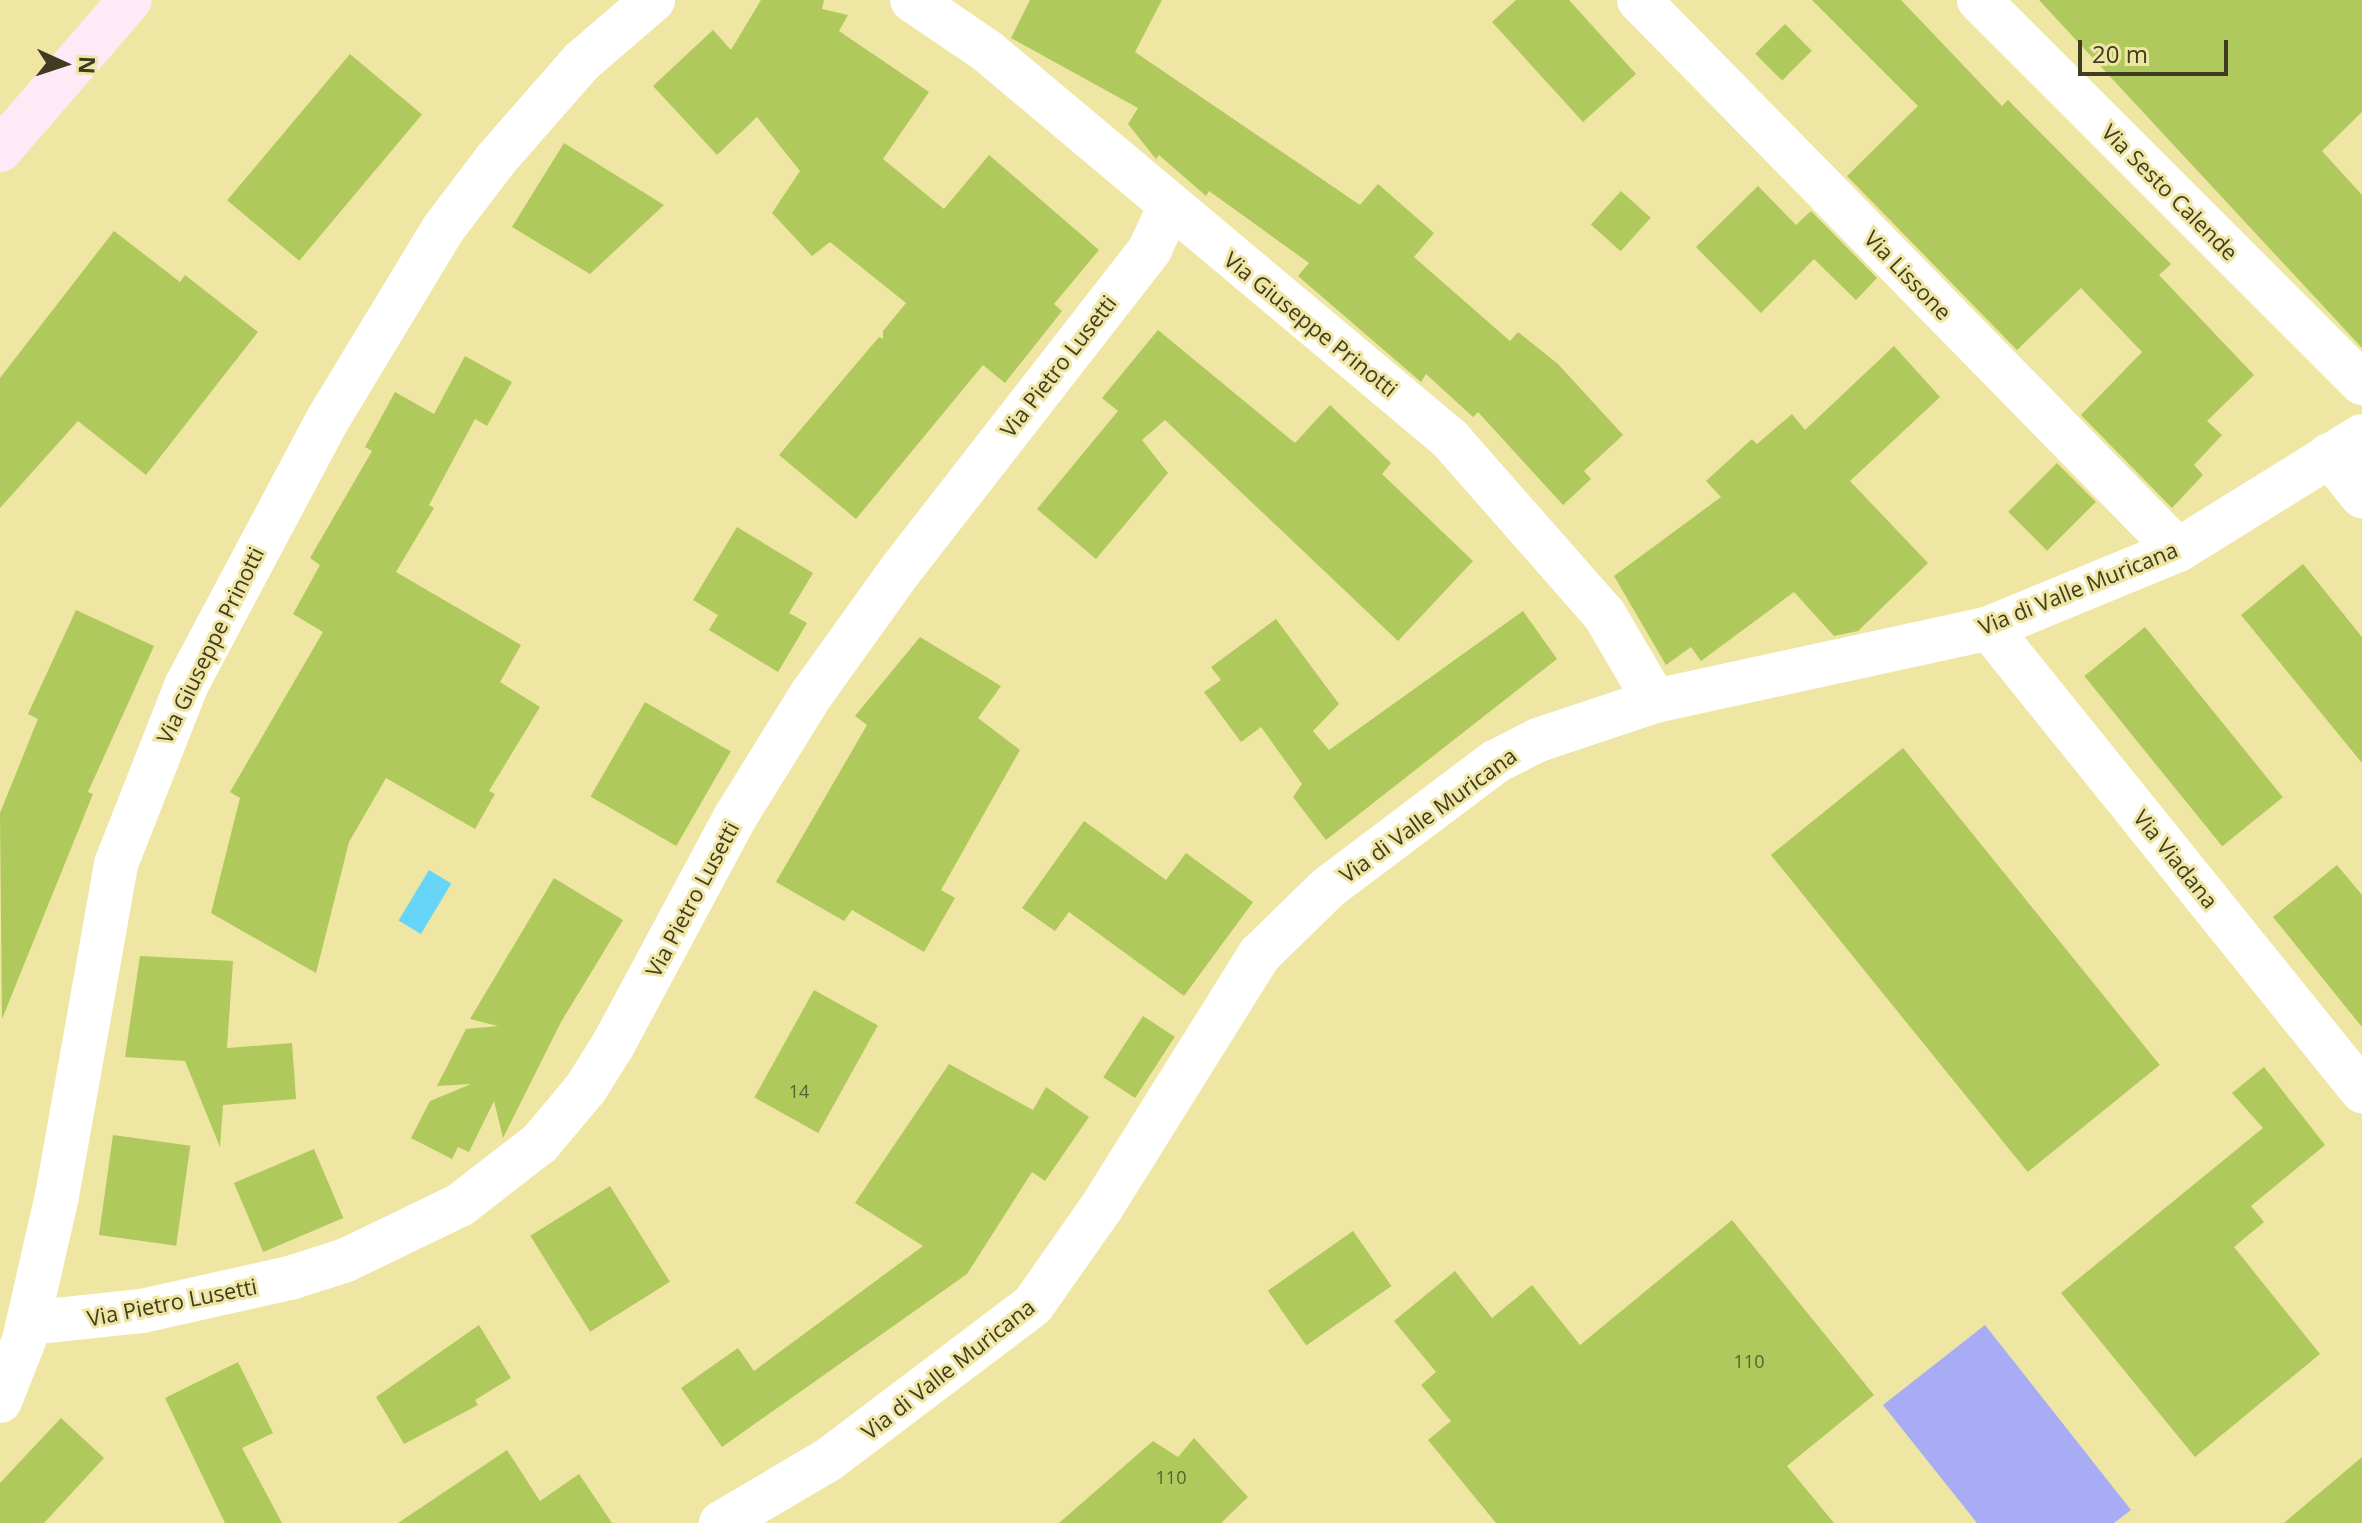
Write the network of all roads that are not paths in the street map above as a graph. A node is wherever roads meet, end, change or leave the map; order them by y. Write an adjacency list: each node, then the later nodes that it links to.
1 (130, 0): 6 (street)
2 (653, 0): 15 (street, Via Giuseppe Prinotti)
3 (912, 0): 7 (street, Via Giuseppe Prinotti)
4 (1639, 0): 11 (street, Via Lissone)
5 (1979, 0): 8 (street, Via Sesto Calende)
6 (0, 150)
7 (1169, 208): 13 (street, Via Giuseppe Prinotti); 15 (street, Via Pietro Lusetti)
8 (2362, 383)
9 (2346, 446): 10 (street); 11 (street, Via di Valle Muricana)
10 (2362, 496)
11 (2178, 550): 12 (street, Via di Valle Muricana)
12 (1989, 628): 13 (street, Via di Valle Muricana); 14 (street, Via Viadana)
13 (1655, 701): 17 (street, Via di Valle Muricana)
14 (2362, 1091)
15 (28, 1323): 16 (street, Via Giuseppe Prinotti)
16 (0, 1401)
17 (721, 1523)

